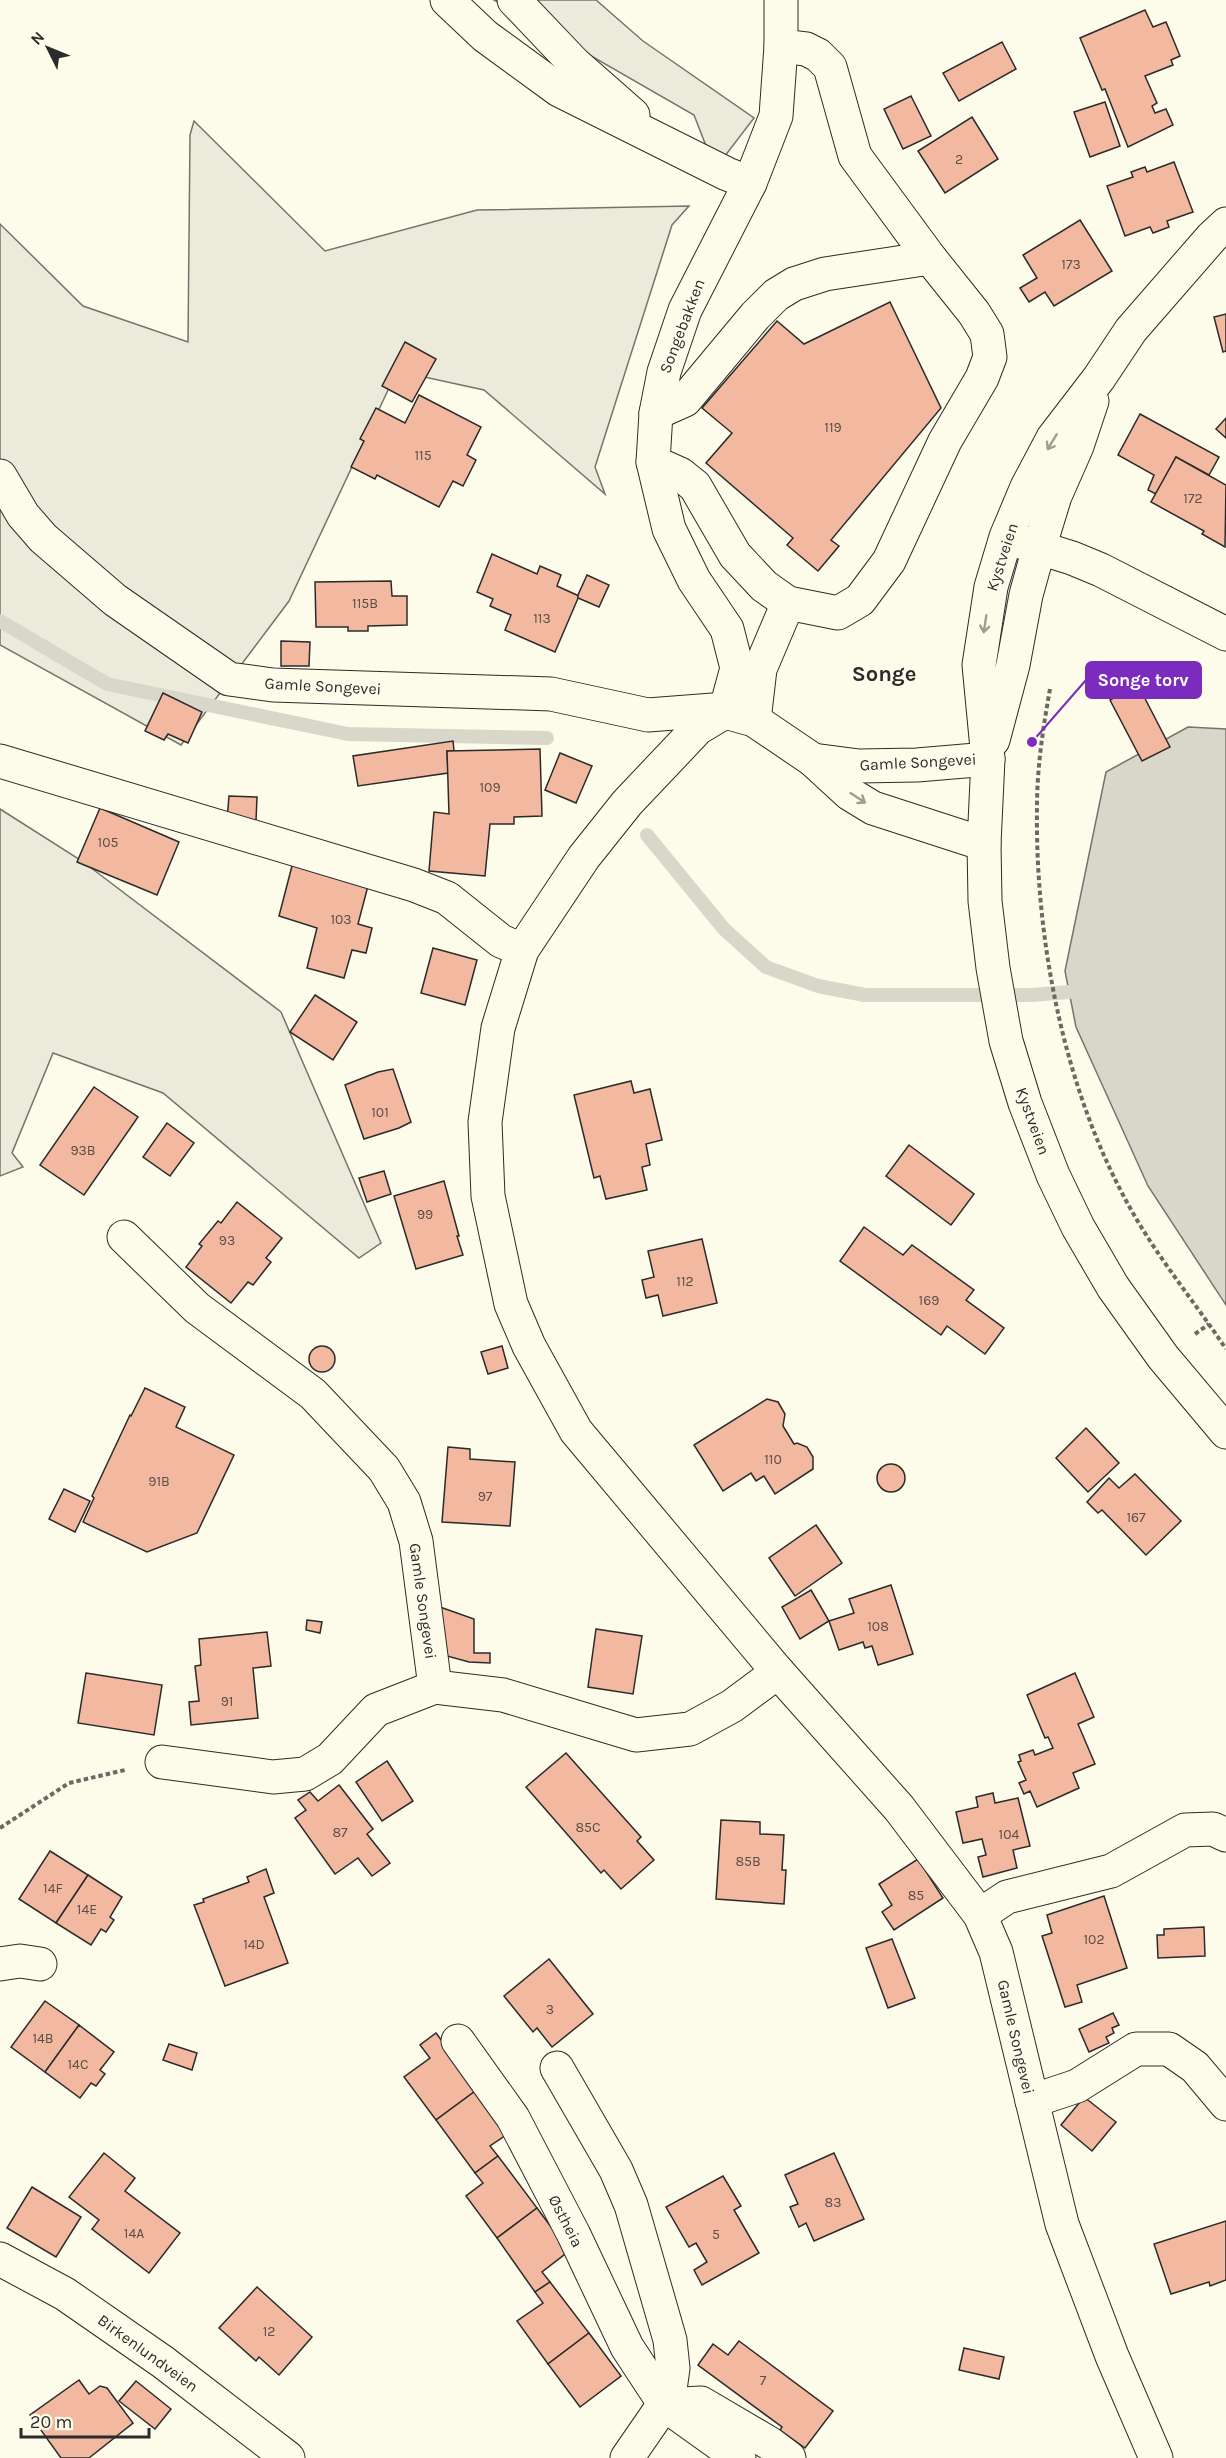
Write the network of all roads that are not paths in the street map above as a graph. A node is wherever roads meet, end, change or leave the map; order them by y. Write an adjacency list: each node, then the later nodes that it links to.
1 (447, 0): 5 (street)
2 (514, 0): 5 (street)
3 (781, 0): 4 (street, Songebakken)
4 (781, 46): 6 (street, Songebakken); 8 (street)
5 (645, 134): 6 (street)
6 (750, 183): 10 (street, Songebakken)
7 (1226, 224): 9 (street, Kystveien)
8 (930, 258): 10 (street); 15 (street)
9 (1100, 378): 13 (street, Kystveien, one-way to 13); 14 (street, Kystveien)
10 (656, 413): 11 (street, Songebakken)
11 (653, 462): 15 (street); 17 (street, Songebakken)
12 (0, 476): 17 (street, Gamle Songevei)
13 (1006, 537): 14 (street); 18 (street, Kystveien, one-way to 18)
14 (1040, 548): 16 (street); 18 (street, Kystveien)
15 (788, 603): 17 (street)
16 (1226, 634)
17 (740, 716): 19 (street, Gamle Songevei); 22 (street, Gamle Songevei)
18 (988, 759): 19 (street, Gamle Songevei); 21 (street, Kystveien)
19 (813, 760): 21 (street, Gamle Songevei, one-way to 21)
20 (0, 761): 22 (street)
21 (984, 844): 24 (street, Kystveien)
22 (522, 950): 25 (street, Gamle Songevei)
23 (124, 1237): 26 (street, Gamle Songevei)
24 (1226, 1432)
25 (778, 1672): 26 (street); 29 (street, Gamle Songevei)
26 (435, 1687): 27 (street)
27 (162, 1762)
28 (1226, 1835): 29 (street)
29 (980, 1915): 34 (street, Gamle Songevei)
30 (0, 1964): 31 (street)
31 (40, 1964)
32 (458, 2041): 37 (street, Østheia)
33 (557, 2068): 37 (street)
34 (1032, 2101): 35 (street); 42 (street, Gamle Songevei)
35 (1226, 2104)
36 (0, 2259): 38 (street, Birkenlundveien)
37 (665, 2406): 39 (street); 40 (street); 41 (street)
38 (288, 2458)
39 (627, 2458)
40 (740, 2458)
41 (789, 2458)
42 (1156, 2458)

